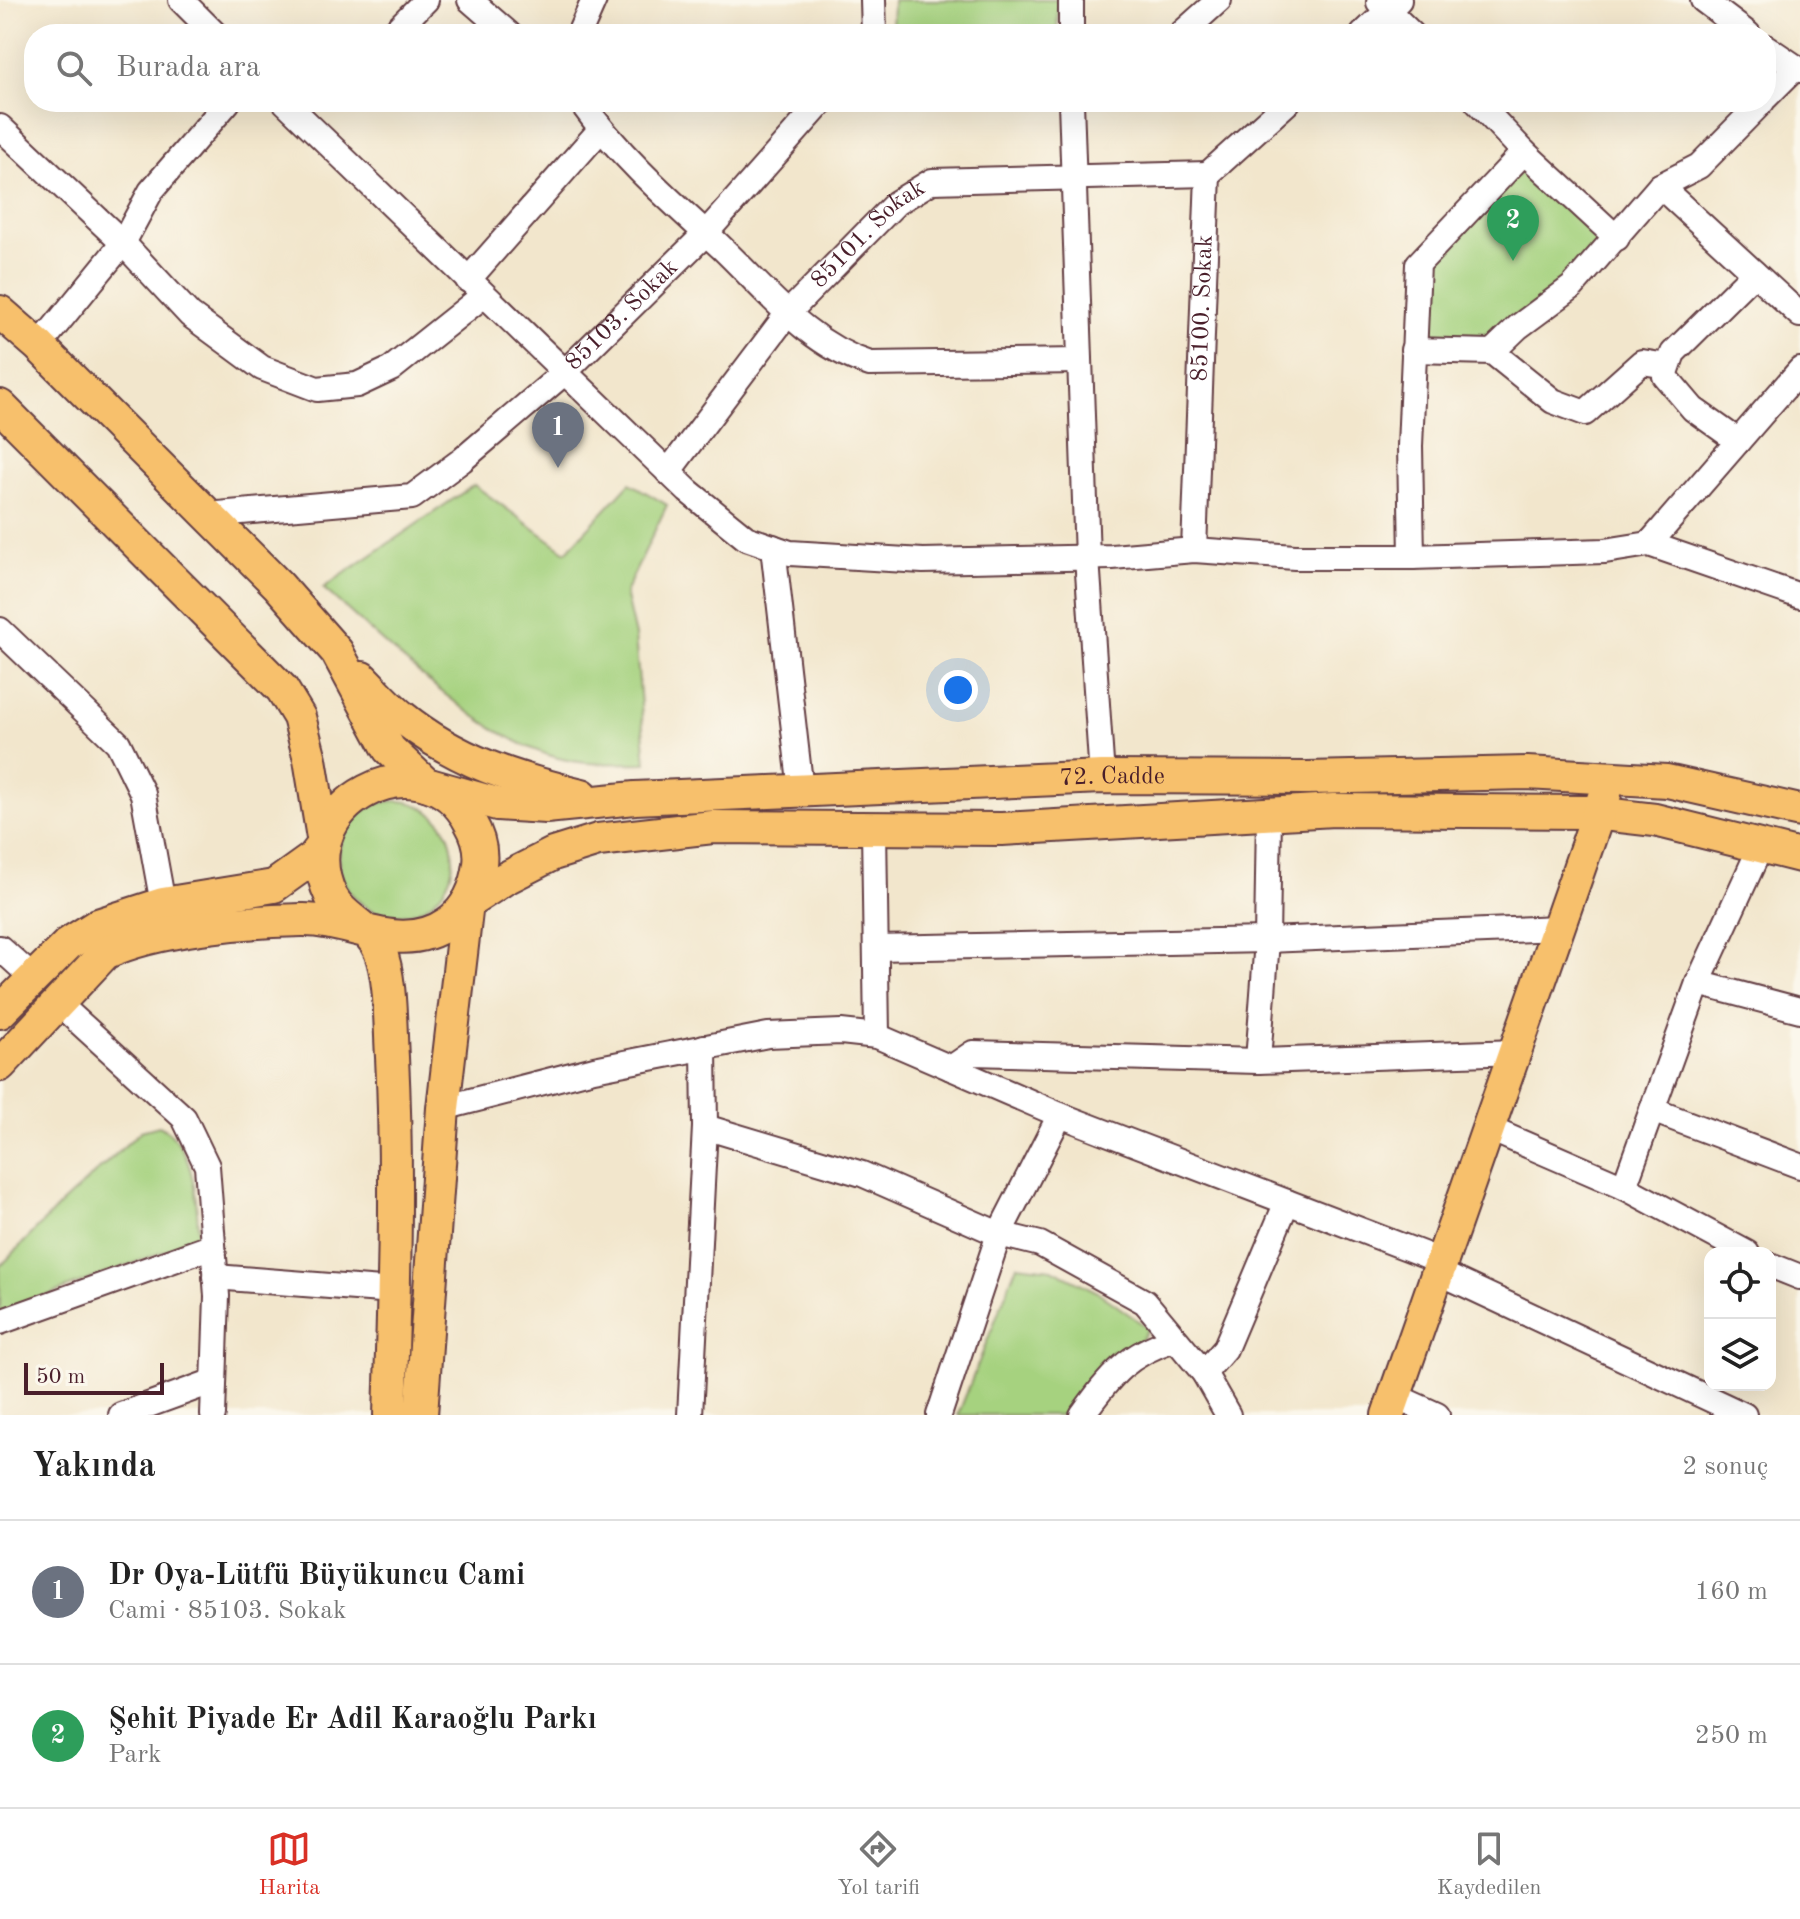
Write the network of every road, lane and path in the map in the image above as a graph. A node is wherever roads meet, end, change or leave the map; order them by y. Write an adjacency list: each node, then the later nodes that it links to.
1 (181, 0): 11 (street)
2 (426, 0): 12 (street)
3 (470, 0): 13 (street)
4 (594, 0): 14 (street)
5 (873, 0): 15 (street)
6 (1071, 0): 16 (street)
7 (1219, 0): 17 (street)
8 (1703, 0): 10 (street)
9 (1389, 3): 18 (street); 19 (street)
10 (1734, 9)
11 (205, 24)
12 (402, 24)
13 (498, 24)
14 (583, 24)
15 (874, 24)
16 (1071, 24)
17 (1192, 24)
18 (1371, 24)
19 (1405, 24)
20 (1776, 54): 21 (street)
21 (1797, 69): 22 (street)
22 (1776, 88)
23 (219, 112): 39 (street)
24 (307, 112): 41 (street)
25 (588, 112): 32 (street)
26 (813, 112): 37 (street, 85103. Sokak)
27 (1071, 112): 35 (street)
28 (1277, 112): 34 (street)
29 (1486, 112): 33 (street)
30 (1752, 112): 36 (street)
31 (0, 127): 39 (street)
32 (601, 129): 37 (street); 41 (street)
33 (1524, 152): 38 (street); 46 (street)
34 (1208, 174): 35 (street, 85101. Sokak); 58 (street, 85100. Sokak)
35 (1073, 176): 43 (street, 85101. Sokak); 48 (street)
36 (1660, 186): 38 (street); 40 (street)
37 (705, 234): 43 (street); 51 (street, 85103. Sokak)
38 (1617, 238): 47 (street)
39 (123, 243): 41 (street); 45 (street)
40 (1754, 273): 44 (street); 49 (street)
41 (476, 287): 51 (street)
42 (0, 312): 45 (main road)
43 (788, 313): 48 (street); 54 (street, 85101. Sokak)
44 (1800, 315)
45 (39, 346): 55 (main road)
46 (1413, 350): 47 (street); 59 (street)
47 (1492, 352): 49 (street)
48 (1080, 361): 60 (street)
49 (1667, 366): 53 (street)
50 (1800, 370): 53 (street)
51 (565, 372): 54 (street); 55 (street, 85103. Sokak)
52 (0, 406): 73 (main road)
53 (1738, 441): 56 (street)
54 (668, 472): 57 (street)
55 (207, 515): 63 (main road)
56 (1649, 544): 59 (street); 61 (street)
57 (773, 547): 60 (street); 67 (street)
58 (1194, 550): 59 (street); 60 (street)
59 (1412, 557)
60 (1087, 558): 65 (street)
61 (1800, 596)
62 (0, 630): 77 (street)
63 (337, 652): 66 (main road); 68 (main road)
64 (1612, 776): 65 (main road, 72. Cadde); 69 (main road, 72. Cadde); 71 (main road)
65 (1102, 777): 67 (main road, 72. Cadde)
66 (426, 784): 68 (main road, 72. Cadde); 73 (main road); 76 (main road)
67 (801, 791): 68 (main road, 72. Cadde)
68 (608, 801)
69 (1800, 811)
70 (1269, 814): 71 (main road); 72 (main road); 80 (street)
71 (1598, 814): 74 (main road); 78 (main road)
72 (874, 828): 76 (main road); 82 (street)
73 (324, 844): 77 (main road); 79 (main road)
74 (1761, 846): 75 (main road); 84 (street)
75 (1800, 856)
76 (467, 903): 79 (main road); 94 (main road)
77 (163, 904): 83 (main road)
78 (1559, 928): 80 (street); 90 (main road)
79 (371, 933): 85 (main road); 109 (main road)
80 (1267, 940): 82 (street); 91 (street)
81 (0, 948): 83 (street)
82 (876, 948): 88 (street)
83 (33, 978): 87 (main road)
84 (1698, 983): 86 (street); 95 (street)
85 (58, 1003): 92 (main road); 103 (street)
86 (1800, 1010)
87 (0, 1012)
88 (877, 1036): 89 (street); 93 (street)
89 (704, 1047): 94 (street); 97 (street)
90 (1517, 1052): 91 (street); 98 (main road)
91 (1258, 1061): 93 (street)
92 (0, 1065)
93 (951, 1068): 96 (street)
94 (443, 1108): 119 (main road)
95 (1652, 1110): 99 (street); 100 (street)
96 (1060, 1115): 101 (street); 102 (street)
97 (705, 1127): 102 (street); 120 (street)
98 (1490, 1129): 100 (street); 105 (main road)
99 (1800, 1166)
100 (1624, 1187): 104 (street)
101 (1287, 1202): 105 (street); 112 (street)
102 (999, 1234): 111 (street); 121 (street)
103 (213, 1246): 107 (street); 110 (street)
104 (1736, 1247)
105 (1439, 1266): 114 (main road); 124 (street)
106 (1776, 1267): 108 (street)
107 (215, 1277): 109 (street); 113 (street)
108 (1800, 1277)
109 (394, 1291): 116 (main road)
110 (0, 1322)
111 (1175, 1339): 112 (street); 122 (street)
112 (1204, 1373): 115 (street)
113 (214, 1381): 117 (street); 118 (street)
114 (1392, 1406): 123 (street)
115 (1220, 1410)
116 (390, 1411)
117 (121, 1415)
118 (213, 1415)
119 (421, 1415)
120 (690, 1415)
121 (939, 1415)
122 (1082, 1415)
123 (1437, 1415)
124 (1744, 1415)

